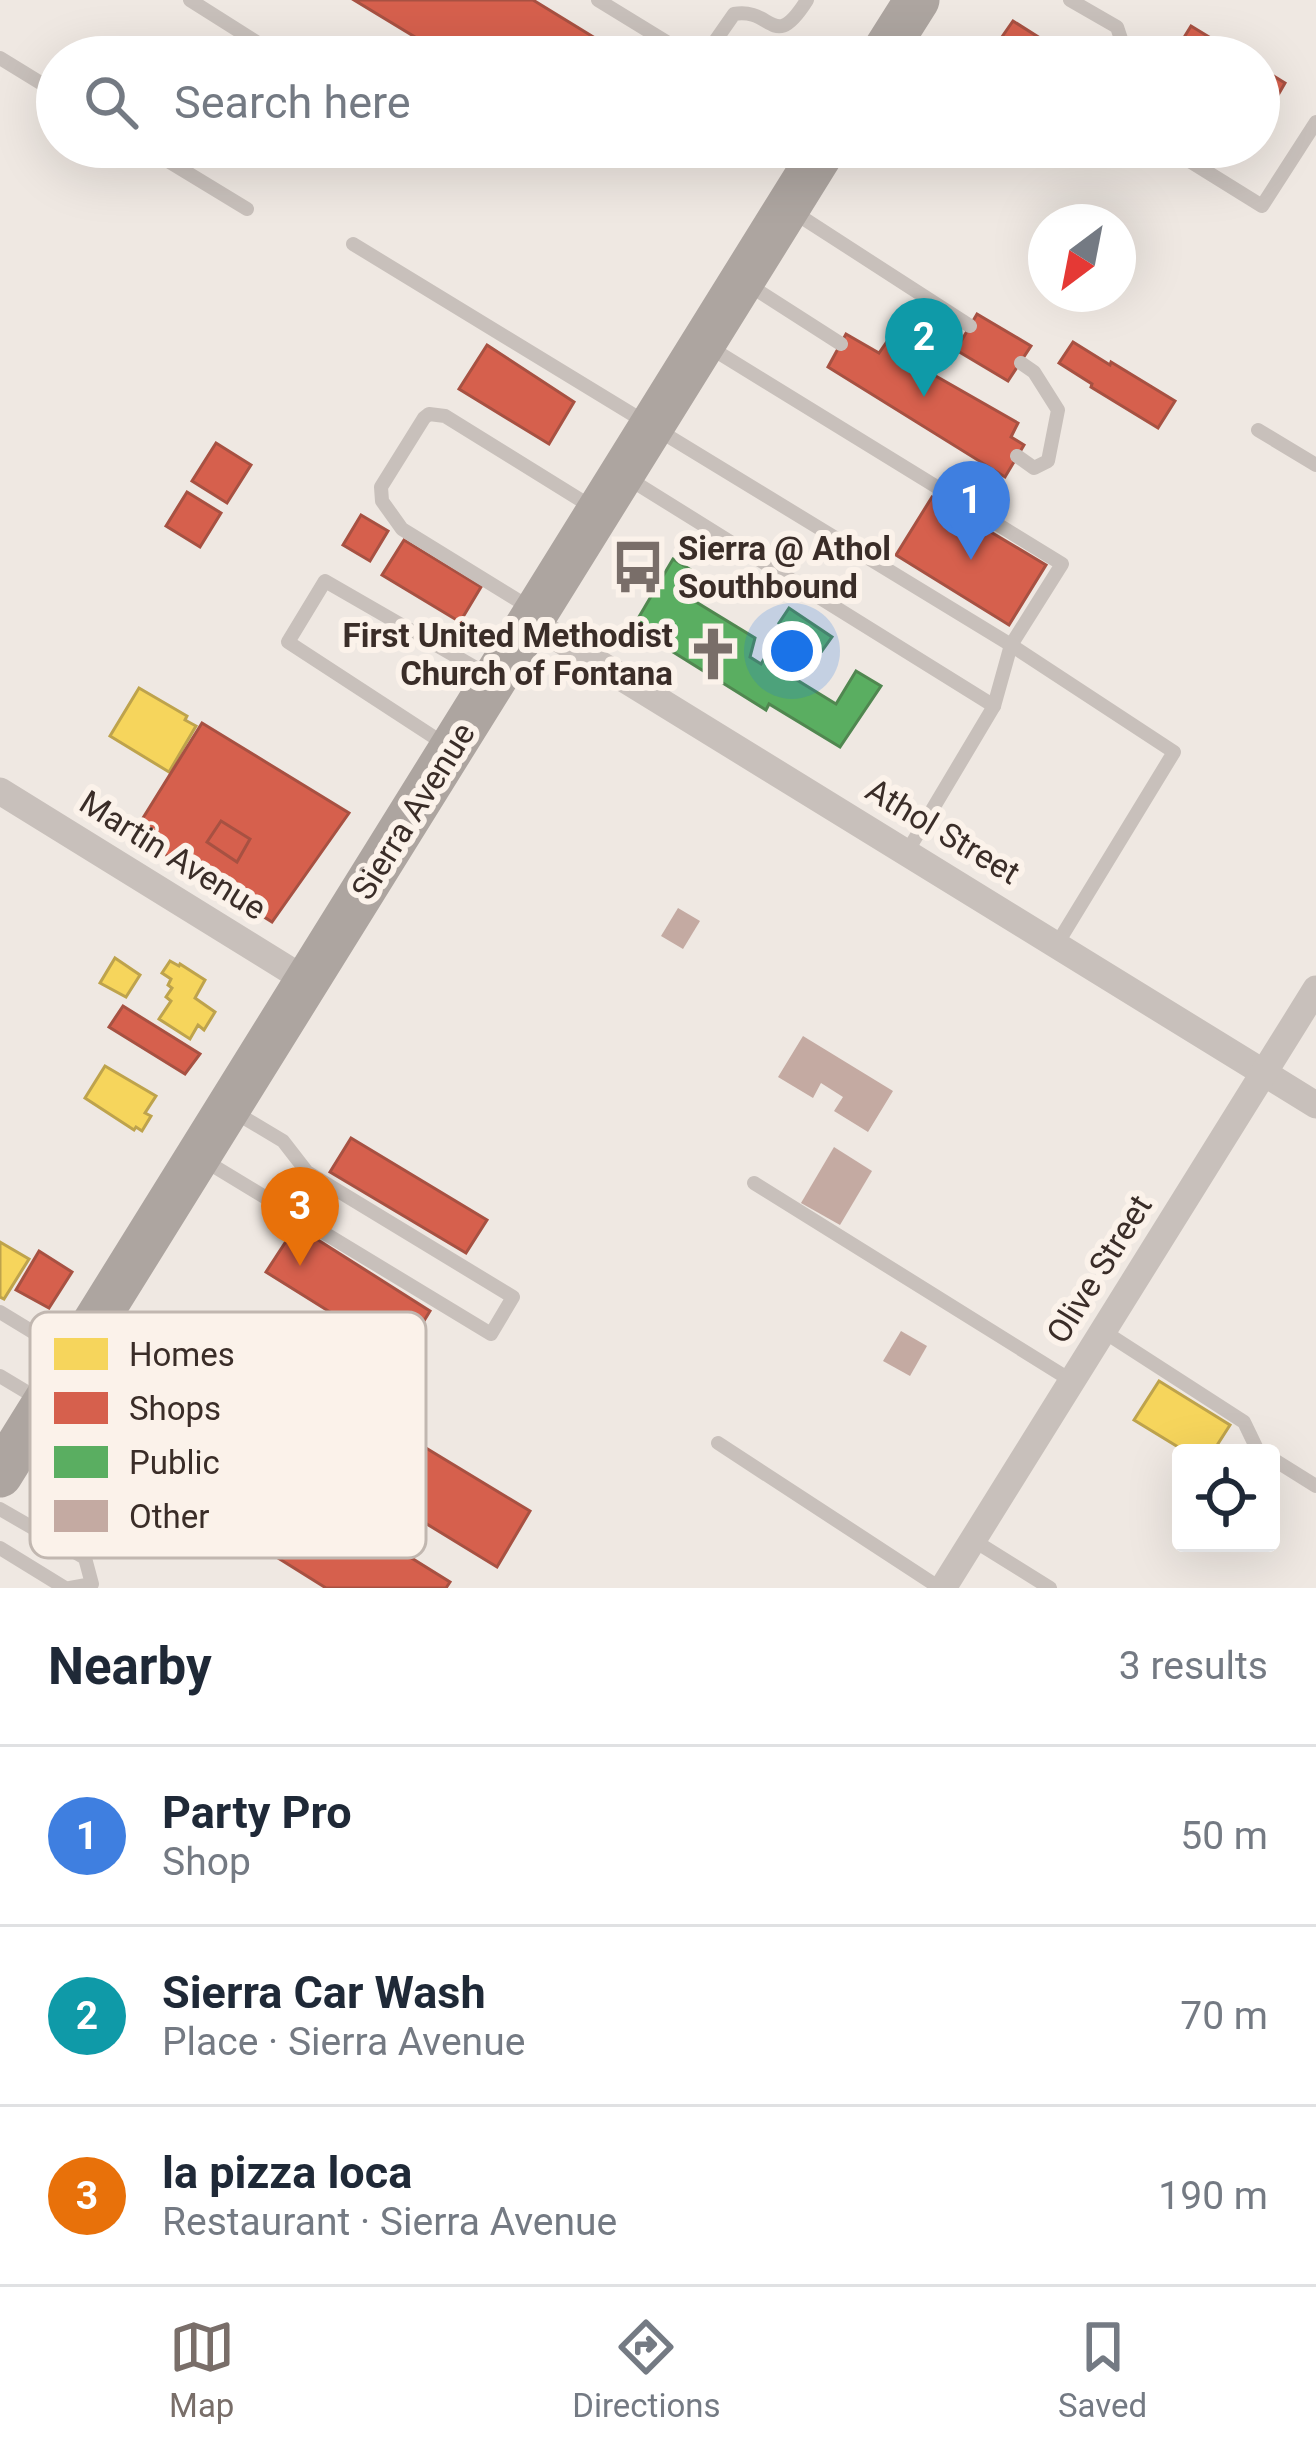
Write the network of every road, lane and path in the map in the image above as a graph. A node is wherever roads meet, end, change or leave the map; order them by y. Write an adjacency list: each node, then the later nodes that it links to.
1 (190, 0): 6 (lane)
2 (598, 0): 7 (lane)
3 (807, 0): 8 (lane)
4 (917, 0): 9 (main road)
5 (1070, 0): 10 (lane)
6 (247, 36)
7 (657, 36)
8 (719, 36)
9 (894, 36)
10 (1120, 36)
11 (0, 58): 12 (lane)
12 (36, 80)
13 (1316, 122): 16 (lane)
14 (180, 168): 18 (lane)
15 (812, 168): 17 (main road, Sierra Avenue)
16 (1201, 168)
17 (788, 208): 20 (main road, Sierra Avenue); 21 (lane)
18 (247, 209)
19 (353, 244): 25 (lane)
20 (742, 281): 22 (main road, Sierra Avenue); 23 (lane)
21 (970, 326)
22 (703, 344): 25 (main road, Sierra Avenue); 31 (lane)
23 (841, 344)
24 (1021, 363): 27 (lane)
25 (652, 426): 29 (main road, Sierra Avenue); 31 (lane)
26 (1258, 430): 28 (lane)
27 (1017, 456)
28 (1316, 465)
29 (610, 493): 30 (main road, Sierra Avenue); 30 (lane); 33 (lane)
30 (533, 616): 32 (main road, Sierra Avenue); 36 (street, Athol Street)
31 (1011, 645): 33 (lane); 37 (lane)
32 (495, 679): 34 (main road, Sierra Avenue); 34 (lane)
33 (994, 706): 36 (lane)
34 (451, 749): 38 (main road, Sierra Avenue)
35 (0, 790): 38 (street, Martin Avenue)
36 (907, 852): 37 (street, Athol Street)
37 (1057, 944): 40 (street, Athol Street)
38 (307, 981): 42 (main road, Sierra Avenue)
39 (1316, 989): 40 (street, Olive Street)
40 (1264, 1073): 41 (street, Athol Street); 48 (street, Olive Street)
41 (1316, 1105)
42 (228, 1108): 43 (main road, Sierra Avenue); 43 (lane)
43 (198, 1156): 46 (main road, Sierra Avenue)
44 (754, 1183): 50 (lane)
45 (0, 1312): 47 (lane)
46 (102, 1312)
47 (30, 1330)
48 (1103, 1331): 50 (street, Olive Street); 54 (lane)
49 (0, 1376): 51 (lane)
50 (1072, 1381): 60 (street, Olive Street)
51 (30, 1394)
52 (30, 1424): 55 (main road, Sierra Avenue)
53 (718, 1442): 64 (lane)
54 (1255, 1444)
55 (4, 1461)
56 (1280, 1464): 57 (lane)
57 (1316, 1486)
58 (0, 1509): 59 (lane)
59 (30, 1526)
60 (973, 1540): 64 (street, Olive Street); 65 (lane)
61 (0, 1548): 63 (lane)
62 (85, 1558): 63 (lane)
63 (67, 1588)
64 (942, 1588)
65 (1050, 1588)

